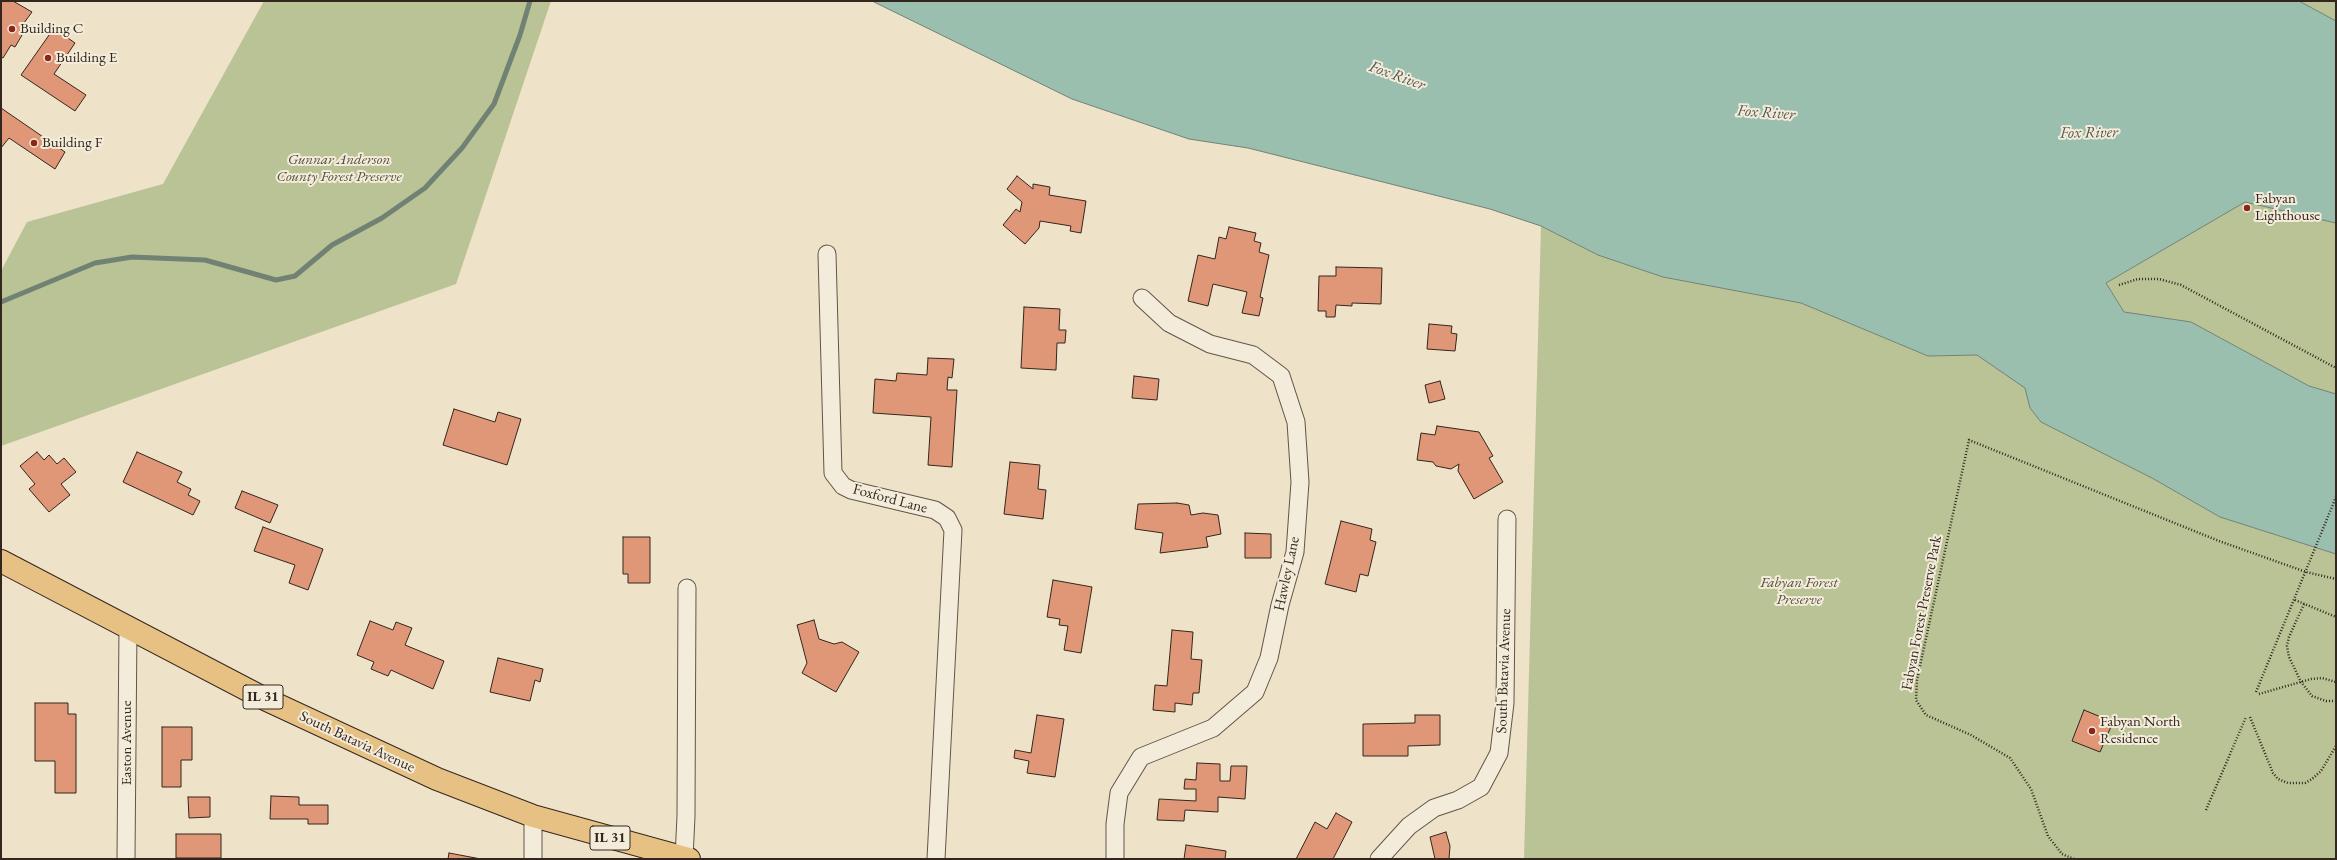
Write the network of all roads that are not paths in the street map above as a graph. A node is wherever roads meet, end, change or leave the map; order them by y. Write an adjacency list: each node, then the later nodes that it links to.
1 (827, 254): 11 (street, Foxford Lane)
2 (1142, 298): 12 (street, Hawley Lane)
3 (1508, 520): 13 (street, South Batavia Avenue)
4 (1, 561): 6 (main road, South Batavia Avenue / IL 31)
5 (687, 588): 8 (street)
6 (128, 627): 7 (main road, South Batavia Avenue / IL 31); 9 (street, Easton Avenue)
7 (533, 816): 8 (main road, South Batavia Avenue / IL 31); 10 (street)
8 (686, 858)
9 (126, 859)
10 (533, 859)
11 (936, 859)
12 (1115, 859)
13 (1379, 859)

